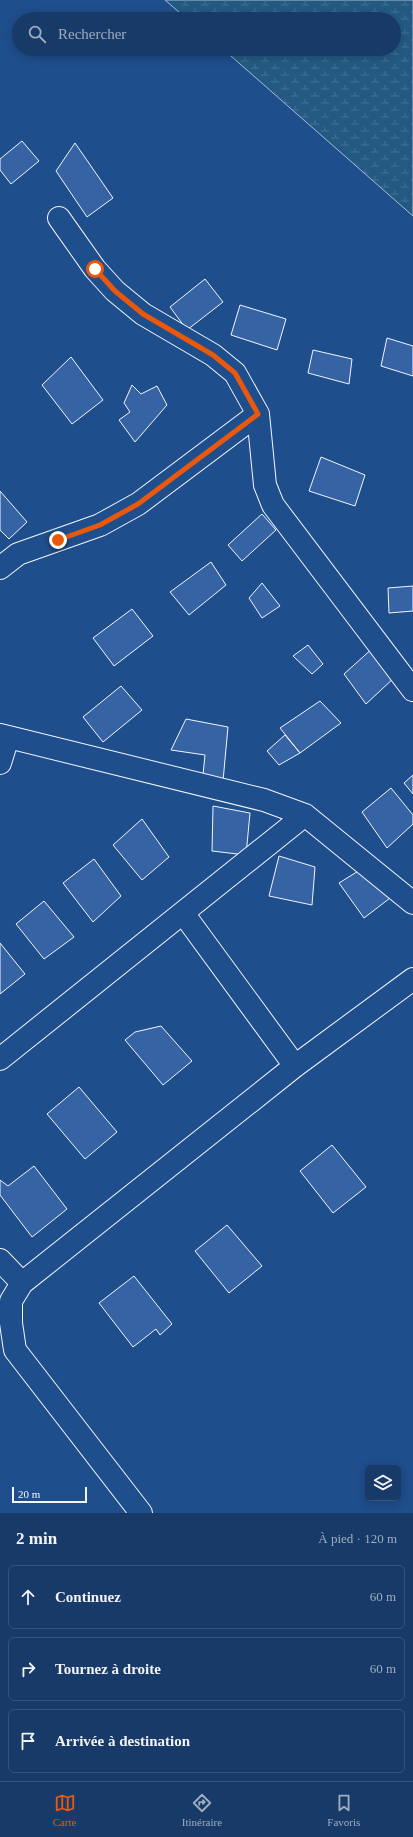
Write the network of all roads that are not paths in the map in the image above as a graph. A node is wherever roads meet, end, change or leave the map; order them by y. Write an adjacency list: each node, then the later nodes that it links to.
1 (59, 218): 2 (street)
2 (258, 414): 3 (street); 4 (street)
3 (0, 568)
4 (413, 690)
5 (4, 736): 6 (street); 7 (street)
6 (0, 763)
7 (304, 815): 8 (street); 9 (street)
8 (413, 903)
9 (183, 913): 11 (street); 12 (street)
10 (413, 979): 12 (street)
11 (0, 1059)
12 (295, 1066): 14 (street)
13 (0, 1260): 14 (street)
14 (22, 1283): 15 (street)
15 (141, 1513)

